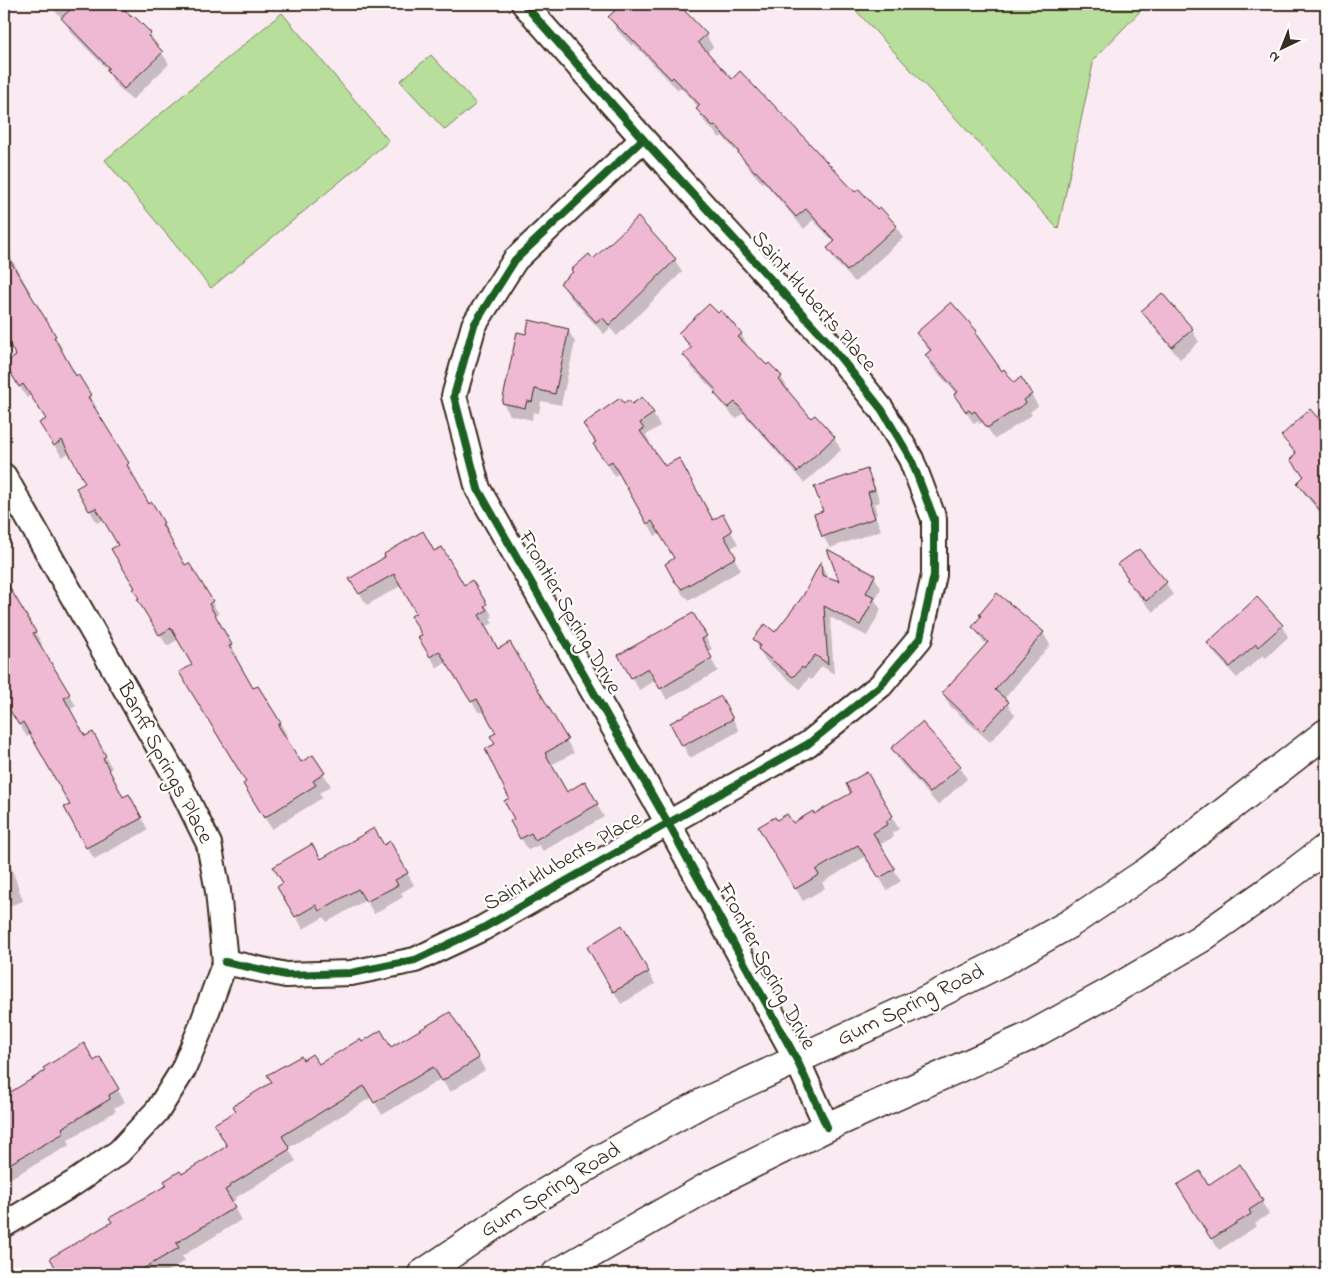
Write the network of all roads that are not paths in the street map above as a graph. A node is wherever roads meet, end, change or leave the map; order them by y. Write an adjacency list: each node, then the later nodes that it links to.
1 (524, 4): 2 (street, Saint Huberts Place)
2 (644, 139): 5 (street, Frontier Spring Drive); 5 (street, Saint Huberts Place)
3 (4, 476): 7 (street, Banff Springs Place)
4 (1326, 733): 8 (main road, Gum Spring Road)
5 (668, 823): 7 (street, Saint Huberts Place); 8 (street, Frontier Spring Drive)
6 (1326, 848): 9 (main road)
7 (225, 962): 10 (street, Banff Springs Place)
8 (797, 1060): 9 (street, Frontier Spring Drive); 11 (main road, Gum Spring Road)
9 (828, 1127): 12 (main road)
10 (4, 1225)
11 (422, 1274)
12 (556, 1274)

